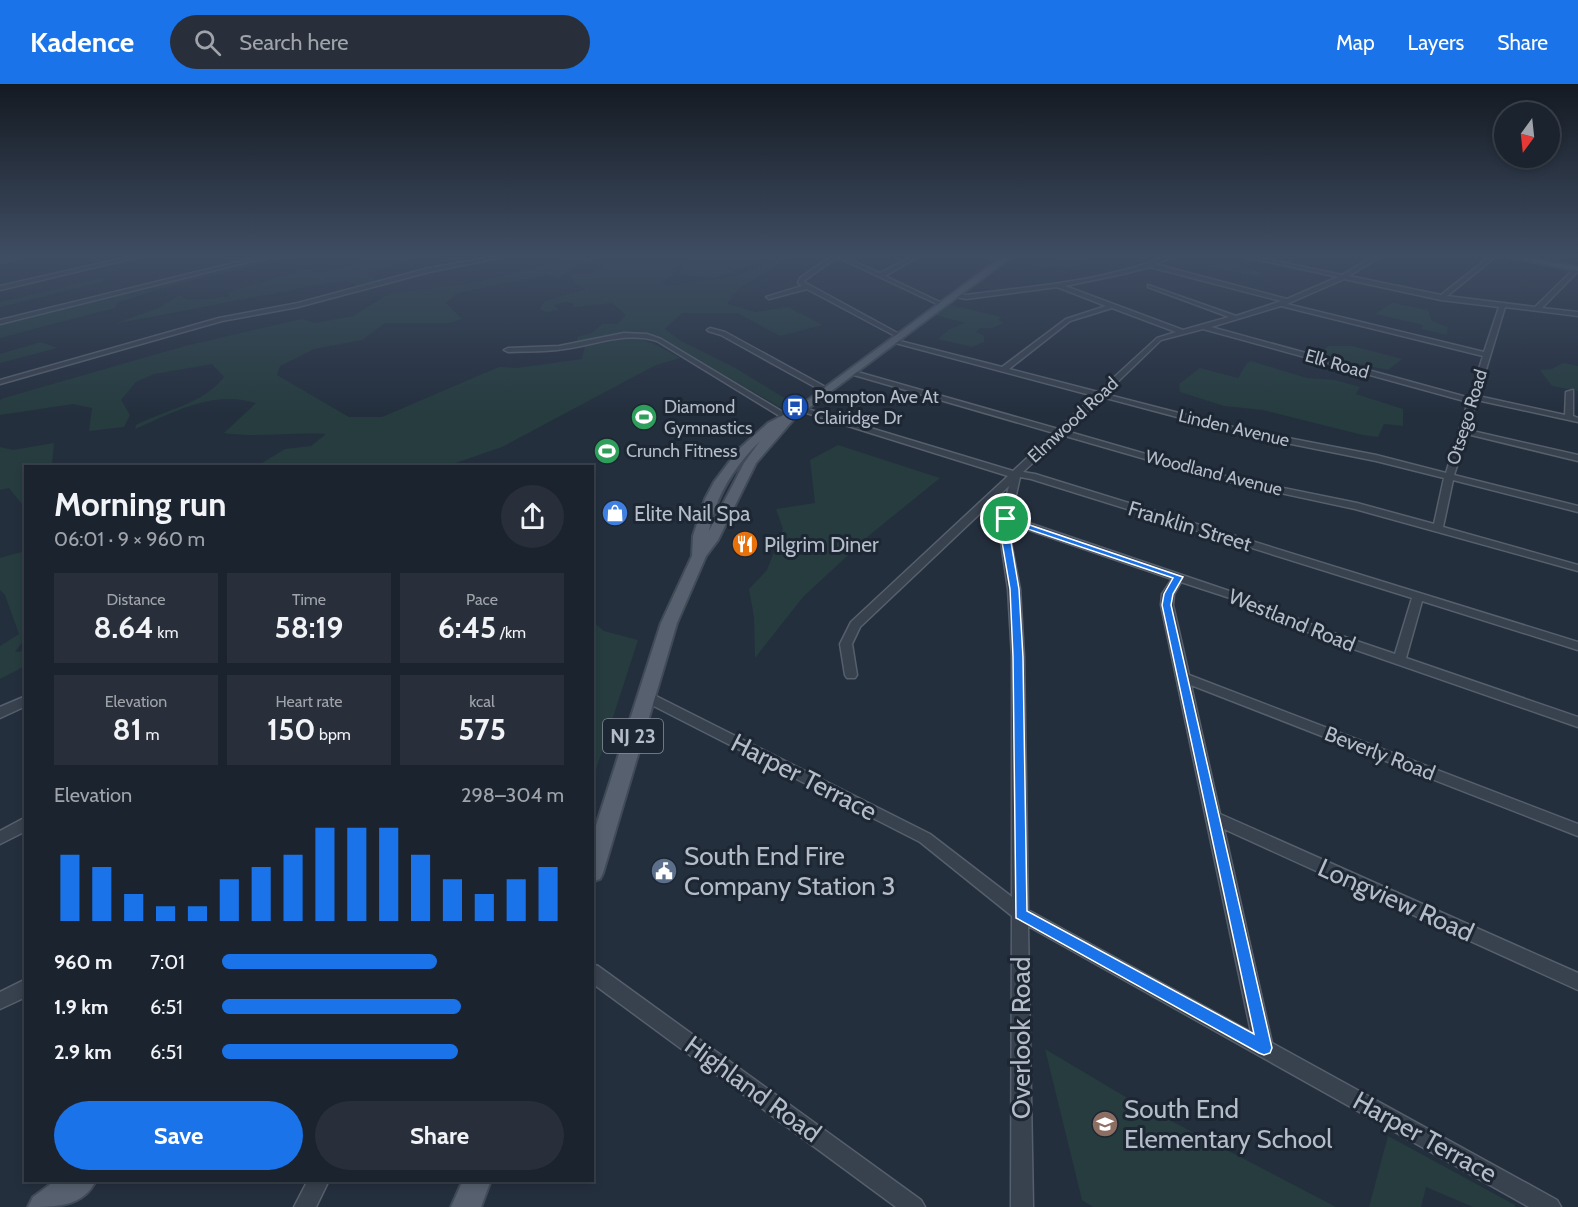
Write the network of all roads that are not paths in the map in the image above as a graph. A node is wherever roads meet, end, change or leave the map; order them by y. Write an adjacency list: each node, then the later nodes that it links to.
1 (51, 309): 15 (street)
2 (269, 309): 24 (street)
3 (845, 309): 19 (street, Linden Avenue)
4 (934, 309): 19 (main road, NJ 23)
5 (1100, 309): 22 (street)
6 (1124, 309): 18 (street)
7 (1214, 309): 14 (street)
8 (1264, 309): 14 (street, Elmwood Road)
9 (1309, 309): 21 (street)
10 (1501, 309): 21 (street, Otsego Road)
11 (1531, 309): 12 (street)
12 (1536, 310): 13 (street)
13 (1578, 314)
14 (1237, 318): 16 (street, Elmwood Road)
15 (0, 322)
16 (1203, 327): 18 (street, Elmwood Road); 28 (street, Elk Road)
17 (710, 330): 25 (street)
18 (1181, 332): 27 (street, Elmwood Road)
19 (896, 339): 22 (street, Linden Avenue); 23 (main road, NJ 23)
20 (508, 350): 29 (street, Franklin Street)
21 (1486, 355): 28 (street, Otsego Road)
22 (1003, 370): 27 (street, Linden Avenue)
23 (851, 373): 25 (main road, NJ 23); 32 (street, Woodland Avenue)
24 (0, 382)
25 (827, 390): 29 (main road, NJ 23)
26 (1570, 392): 30 (street)
27 (1101, 395): 32 (street, Elmwood Road); 35 (street, Linden Avenue)
28 (1473, 399): 30 (street, Elk Road); 31 (street, Otsego Road)
29 (795, 414): 34 (street, Franklin Street); 46 (main road, NJ 23)
30 (1573, 419)
31 (1463, 431): 33 (street); 35 (street, Otsego Road)
32 (1061, 432): 34 (street, Elmwood Road); 38 (street, Woodland Avenue)
33 (1578, 458)
34 (1016, 474): 37 (street, Overlook Road); 41 (street, Franklin Street); 44 (street, Elmwood Road)
35 (1449, 476): 36 (street, Linden Avenue); 38 (street, Otsego Road)
36 (1578, 509)
37 (1006, 519): 40 (street, Westland Road); 55 (street, Overlook Road)
38 (1438, 529): 39 (street, Woodland Avenue)
39 (1578, 568)
40 (1178, 577): 43 (street, Westland Road); 45 (street)
41 (1418, 597): 42 (street, Franklin Street); 43 (street)
42 (1578, 646)
43 (1399, 660): 49 (street, Westland Road)
44 (851, 675)
45 (1182, 677): 50 (street); 52 (street, Beverly Road)
46 (645, 696): 54 (main road, NJ 23); 55 (street, Harper Terrace)
47 (24, 701): 48 (street)
48 (0, 712)
49 (1578, 722)
50 (1214, 818): 57 (street, Longview Road); 60 (street)
51 (24, 824): 53 (street)
52 (1578, 830)
53 (0, 838)
54 (596, 849)
55 (1021, 914): 60 (street, Harper Terrace); 68 (street, Overlook Road)
56 (594, 973): 67 (street, Highland Road)
57 (1578, 982)
58 (24, 988): 59 (street)
59 (0, 1001)
60 (1264, 1048): 69 (street, Harper Terrace)
61 (79, 1182): 64 (main road)
62 (318, 1182): 65 (street)
63 (476, 1182): 66 (main road)
64 (43, 1207)
65 (305, 1207)
66 (466, 1207)
67 (914, 1207)
68 (1022, 1207)
69 (1550, 1207)

